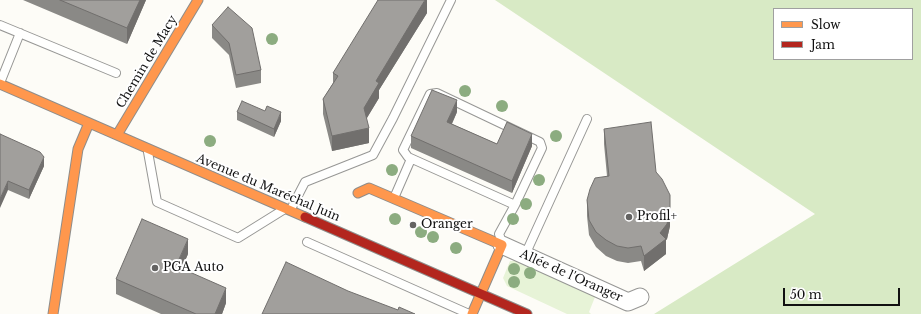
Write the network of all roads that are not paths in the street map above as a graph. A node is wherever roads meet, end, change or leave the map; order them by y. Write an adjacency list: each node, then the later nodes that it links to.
1 (198, 0): 9 (street, Chemin de Macy)
2 (451, 0): 15 (lane)
3 (0, 25): 4 (lane)
4 (20, 34): 5 (lane); 6 (lane)
5 (116, 73)
6 (0, 83): 8 (street, Avenue du Maréchal Juin)
7 (587, 119): 18 (lane)
8 (89, 123): 9 (street, Avenue du Maréchal Juin); 21 (street)
9 (117, 135): 10 (street, Avenue du Maréchal Juin)
10 (148, 149): 15 (street, Avenue du Maréchal Juin); 15 (lane)
11 (411, 159): 13 (lane); 14 (lane); 14 (lane)
12 (358, 193): 13 (street, Allée de l'Oranger)
13 (394, 198): 17 (street, Allée de l'Oranger)
14 (515, 205): 17 (lane)
15 (288, 209): 19 (street, Avenue du Maréchal Juin)
16 (307, 242): 22 (lane)
17 (502, 245): 18 (street, Allée de l'Oranger); 19 (street)
18 (524, 255): 20 (street, Allée de l'Oranger)
19 (482, 293): 22 (street); 23 (street, Avenue du Maréchal Juin)
20 (640, 297)
21 (53, 314)
22 (470, 314)
23 (527, 314)

